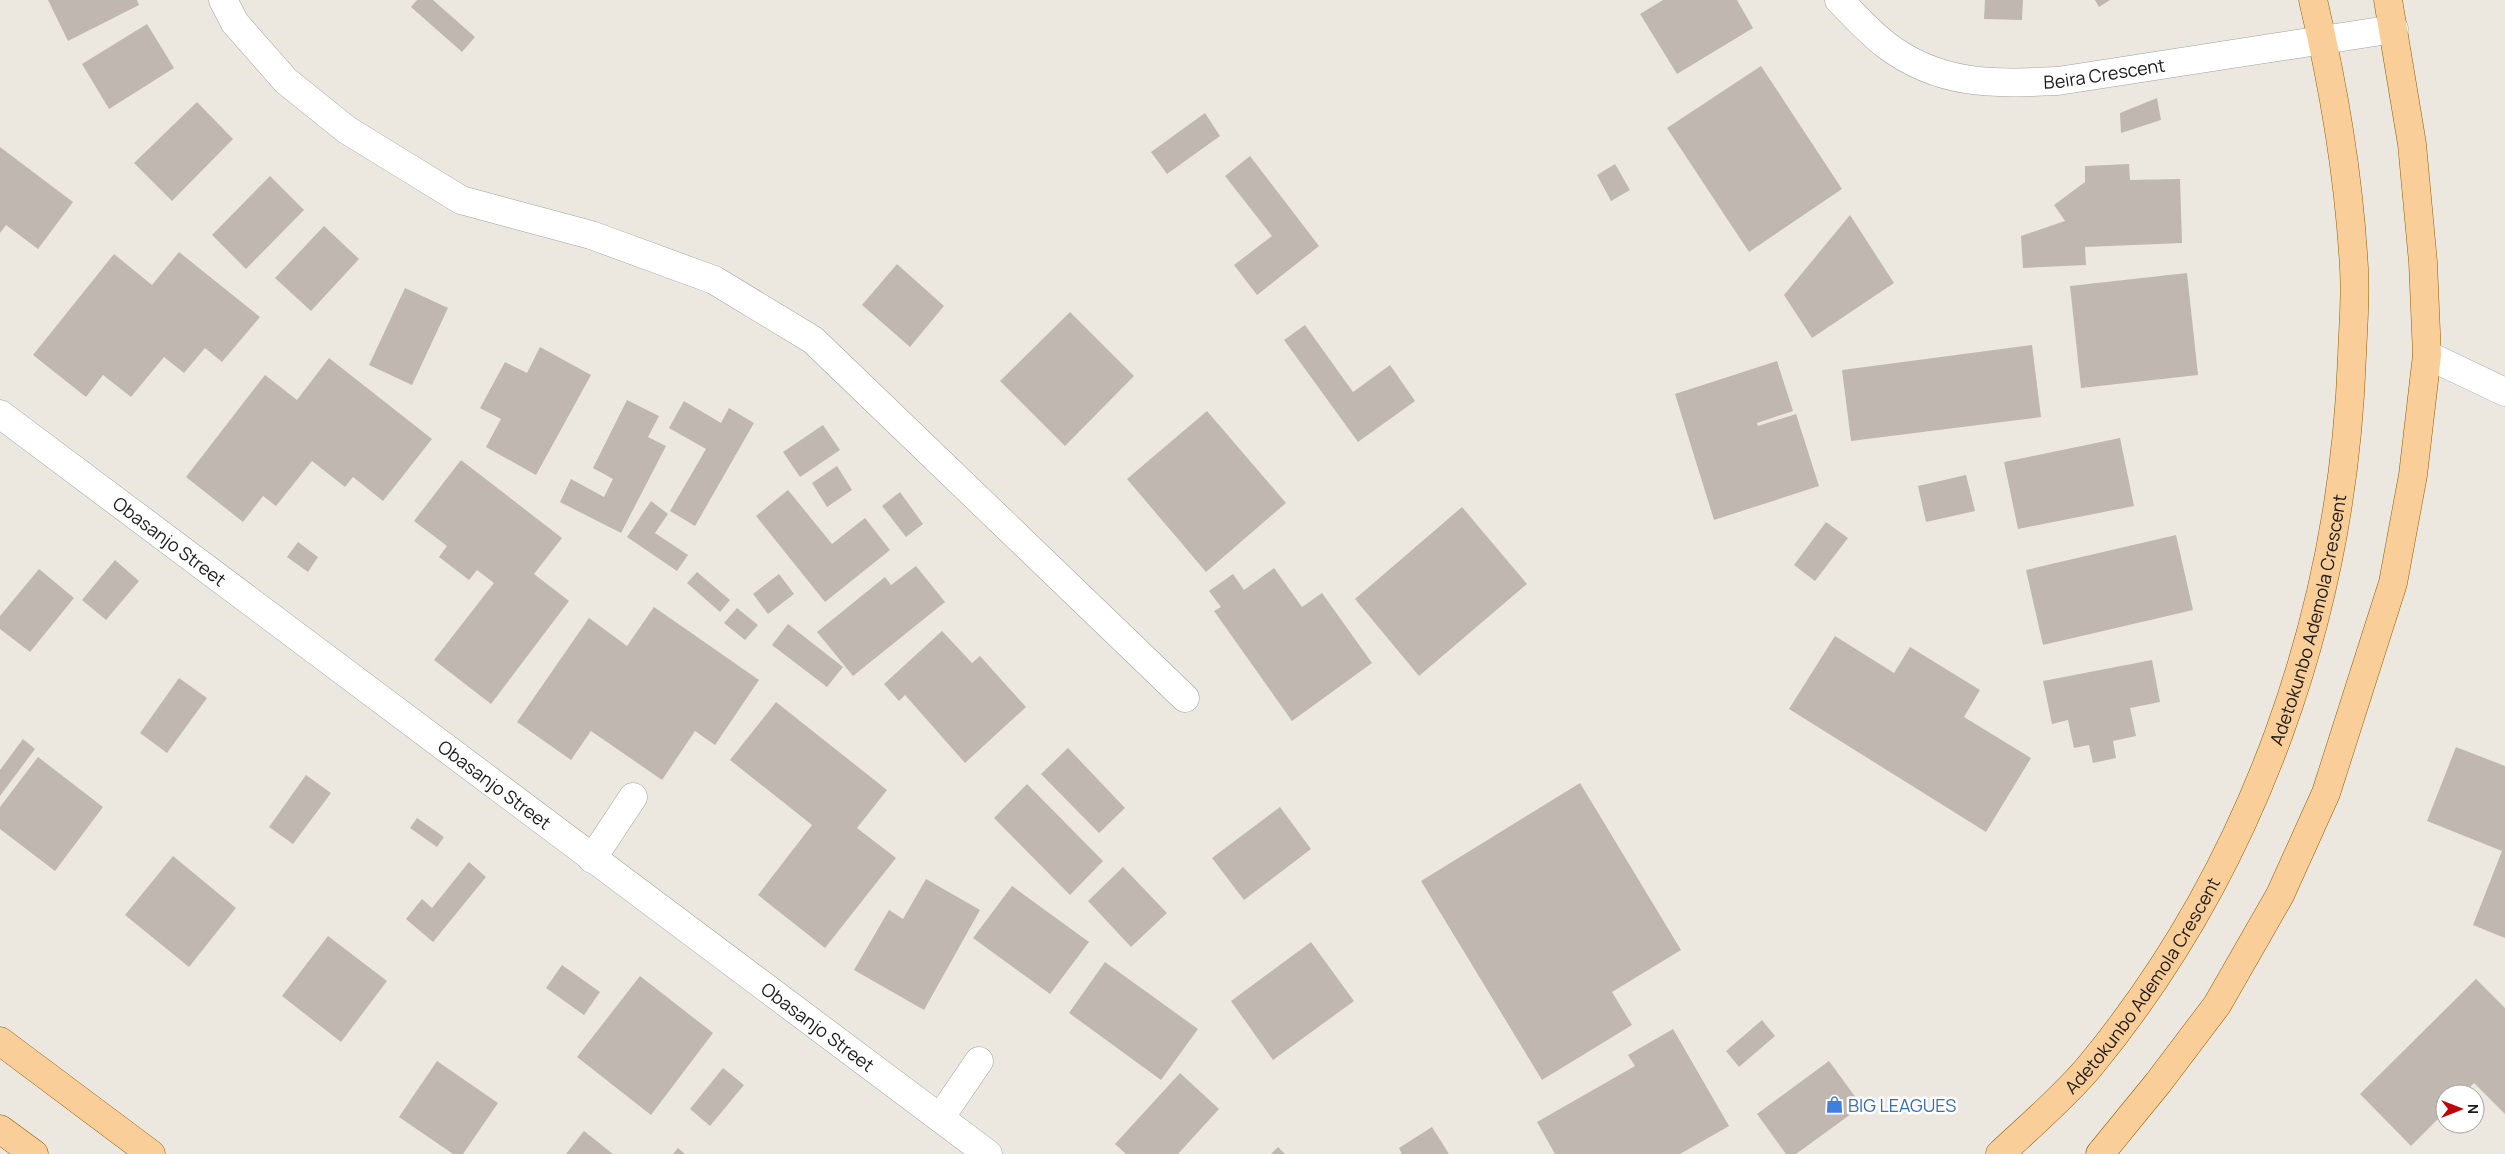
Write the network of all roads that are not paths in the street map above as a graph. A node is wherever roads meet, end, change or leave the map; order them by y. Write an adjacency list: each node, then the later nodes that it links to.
1 (223, 0): 10 (street)
2 (1839, 0): 6 (street, Beira Crescent)
3 (2313, 0): 6 (main road, Adetokunbo Ademola Crescent)
4 (2388, 0): 5 (main road)
5 (2394, 29): 6 (street, Beira Crescent); 7 (main road)
6 (2323, 40): 20 (main road, Adetokunbo Ademola Crescent)
7 (2428, 355): 8 (street); 21 (main road)
8 (2505, 392)
9 (0, 414): 12 (street, Obasanjo Street)
10 (1184, 698)
11 (633, 797): 12 (street)
12 (592, 859): 15 (street, Obasanjo Street)
13 (0, 1041): 18 (main road)
14 (979, 1061): 15 (street)
15 (940, 1118): 19 (street, Obasanjo Street)
16 (0, 1129): 17 (main road)
17 (34, 1154)
18 (151, 1154)
19 (988, 1154)
20 (2000, 1154)
21 (2100, 1154)

